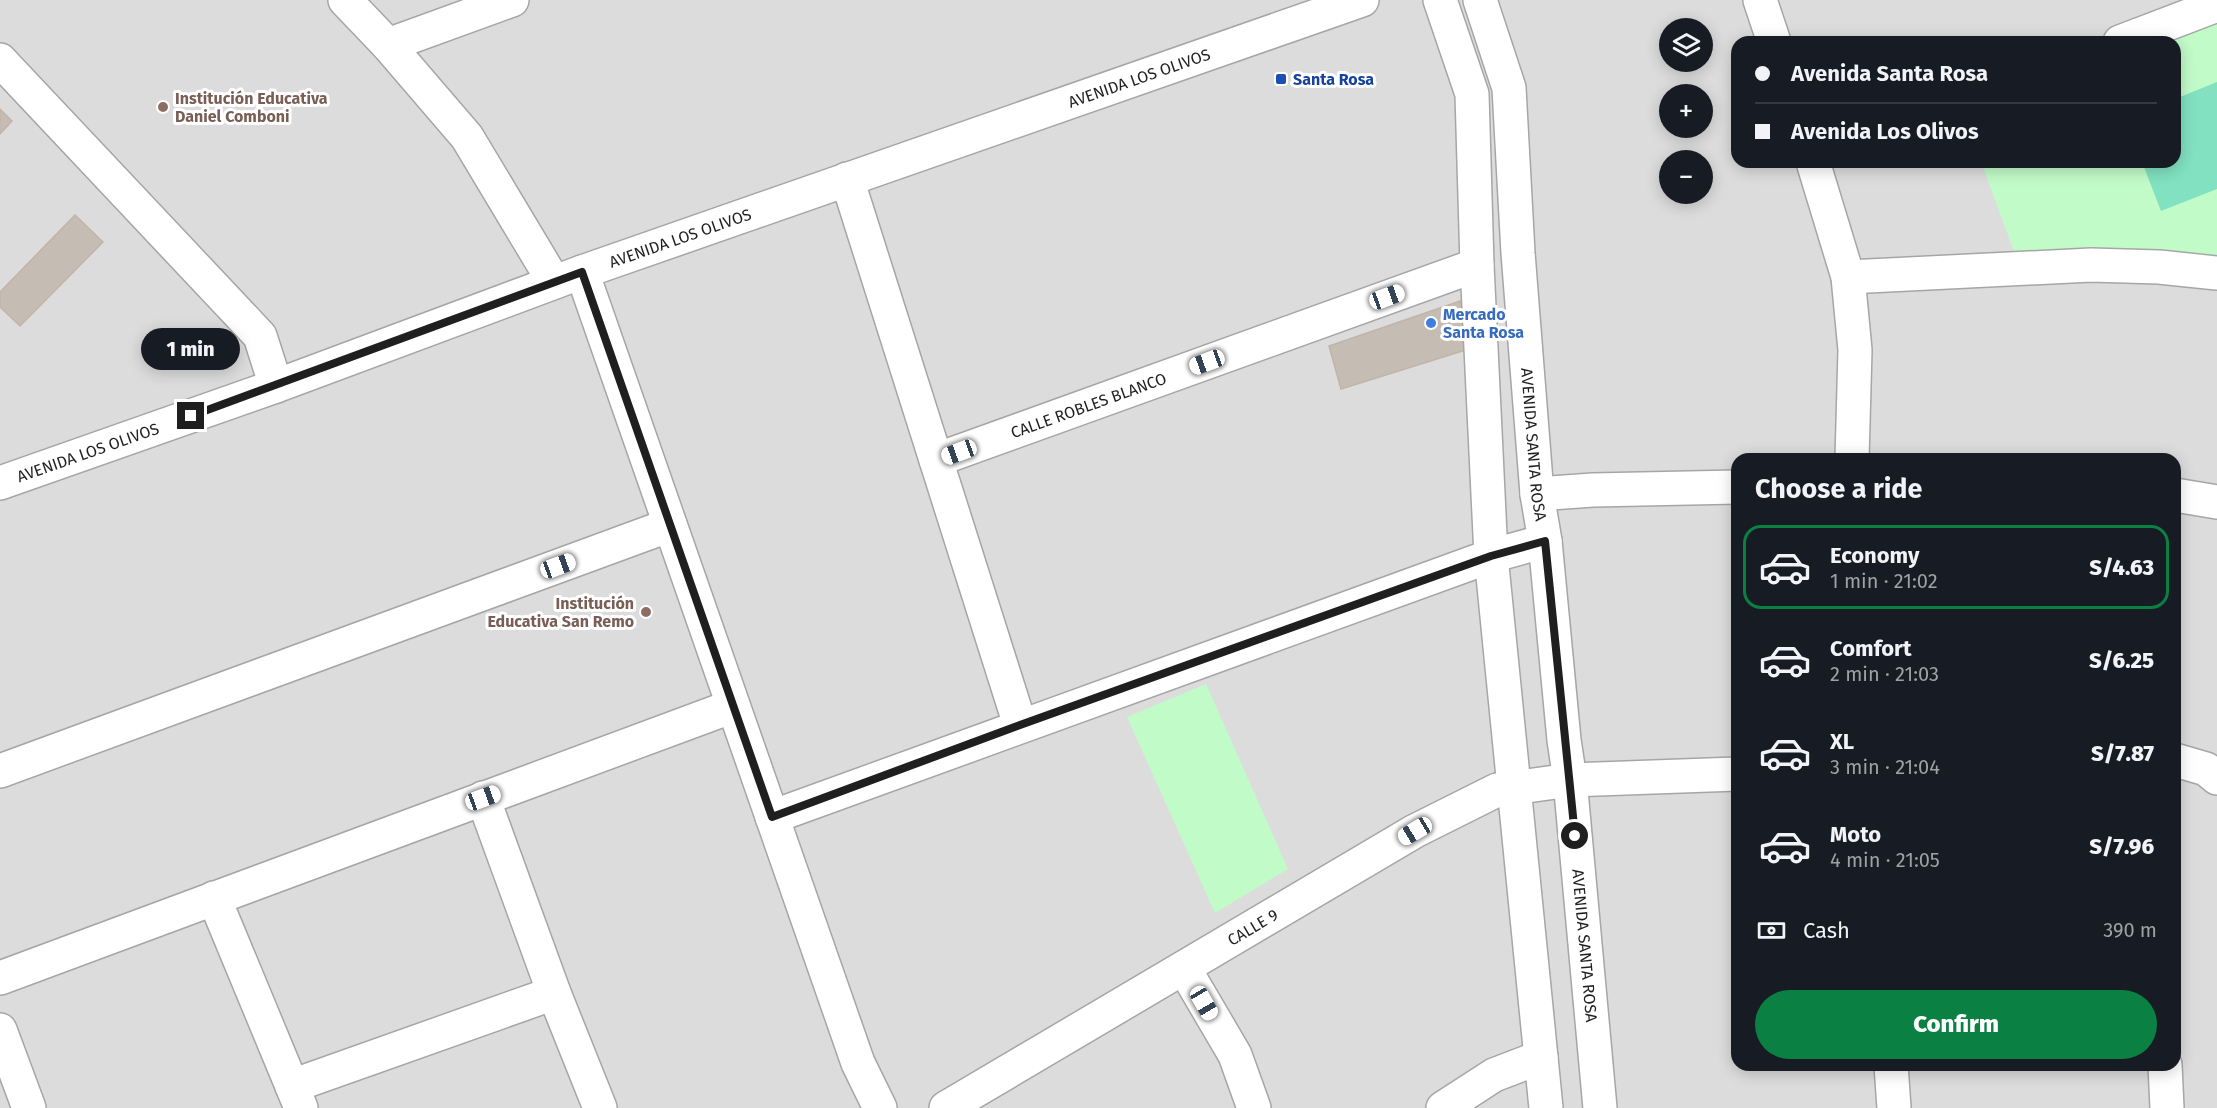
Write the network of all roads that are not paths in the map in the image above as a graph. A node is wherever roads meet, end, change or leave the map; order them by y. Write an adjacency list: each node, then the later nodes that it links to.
1 (345, 0): 10 (street)
2 (512, 0): 10 (street)
3 (1362, 0): 13 (street, AVENIDA LOS OLIVOS)
4 (1440, 0): 14 (street)
5 (1480, 0): 23 (street, AVENIDA SANTA ROSA)
6 (1760, 0): 8 (street)
7 (2217, 5): 9 (street)
8 (1772, 36)
9 (2136, 36)
10 (388, 45): 16 (street)
11 (0, 60): 18 (street)
12 (1815, 168): 17 (street)
13 (847, 179): 16 (street, AVENIDA LOS OLIVOS); 20 (street)
14 (1477, 265): 20 (street, CALLE ROBLES BLANCO); 28 (street)
15 (2217, 273): 17 (street)
16 (568, 277): 18 (street, AVENIDA LOS OLIVOS); 26 (street)
17 (1848, 277): 19 (street)
18 (276, 386): 21 (street, AVENIDA LOS OLIVOS)
19 (1852, 453)
20 (936, 460): 30 (street)
21 (0, 483)
22 (1731, 487): 23 (street)
23 (1538, 494): 27 (street, AVENIDA SANTA ROSA)
24 (2181, 496): 25 (street)
25 (2217, 502)
26 (670, 525): 29 (street); 32 (street)
27 (1545, 541): 28 (street); 35 (street, AVENIDA SANTA ROSA)
28 (1491, 556): 30 (street); 36 (street)
29 (733, 706): 37 (street); 38 (street)
30 (1020, 725): 38 (street)
31 (2181, 762): 34 (street)
32 (0, 771)
33 (1731, 774): 35 (street, CALLE 9)
34 (2217, 778)
35 (1570, 780): 36 (street, CALLE 9); 55 (street, AVENIDA SANTA ROSA)
36 (1514, 786): 40 (street, CALLE 9); 44 (street)
37 (483, 798): 39 (street); 42 (street)
38 (772, 817): 50 (street)
39 (214, 898): 41 (street); 47 (street)
40 (1184, 968): 51 (street, CALLE 9); 52 (street)
41 (0, 978)
42 (554, 993): 47 (street); 49 (street)
43 (0, 1030): 48 (street)
44 (1541, 1057): 53 (street); 54 (street)
45 (1891, 1071): 56 (street)
46 (2164, 1071): 57 (street)
47 (296, 1097)
48 (18, 1104)
49 (600, 1108)
50 (880, 1108)
51 (946, 1108)
52 (1254, 1108)
53 (1443, 1108)
54 (1546, 1108)
55 (1600, 1108)
56 (1894, 1108)
57 (2167, 1108)

